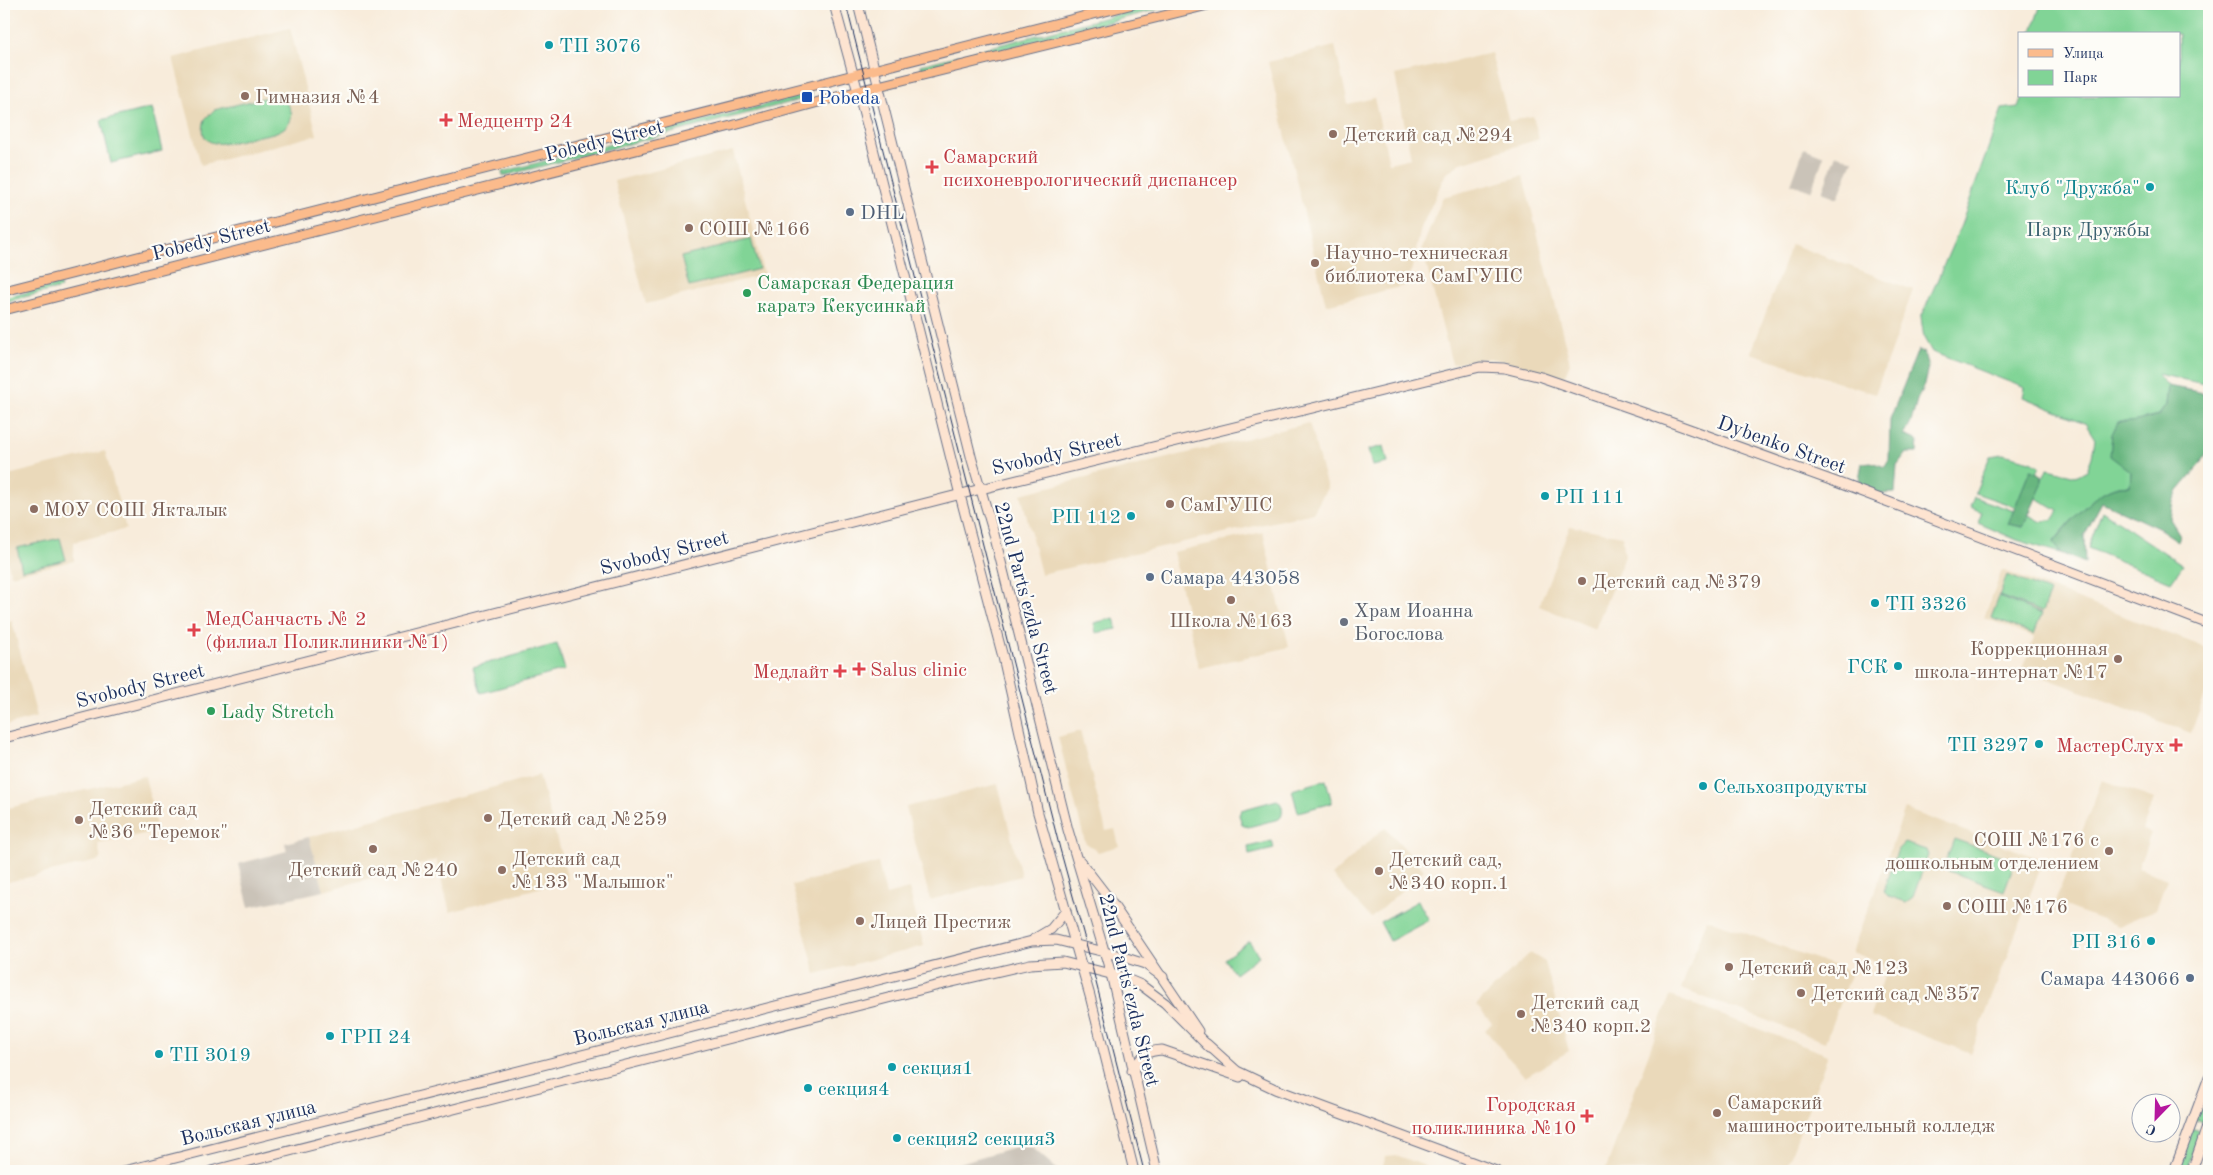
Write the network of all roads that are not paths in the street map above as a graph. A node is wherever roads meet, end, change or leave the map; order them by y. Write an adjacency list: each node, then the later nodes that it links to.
1 (834, 4): 8 (main road, 22nd Parts'ezda Street)
2 (858, 4): 6 (main road, 22nd Parts'ezda Street)
3 (1133, 4): 5 (main road, Pobedy Street)
4 (1212, 4): 7 (main road, Pobedy Street)
5 (922, 58): 6 (main road, Pobedy Street); 7 (main road)
6 (874, 70): 8 (main road, Pobedy Street); 10 (main road, 22nd Parts'ezda Street)
7 (928, 74): 10 (main road, Pobedy Street)
8 (852, 76): 9 (main road, Pobedy Street); 11 (main road, 22nd Parts'ezda Street)
9 (808, 87): 12 (main road); 13 (main road, Pobedy Street)
10 (878, 87): 11 (main road, Pobedy Street); 20 (main road, 22nd Parts'ezda Street)
11 (857, 92): 12 (main road, Pobedy Street); 21 (main road, 22nd Parts'ezda Street)
12 (813, 104): 14 (main road, Pobedy Street)
13 (487, 167): 14 (main road); 15 (main road, Pobedy Street)
14 (492, 185): 16 (main road, Pobedy Street)
15 (78, 271): 16 (main road); 17 (main road, Pobedy Street)
16 (82, 289): 18 (main road, Pobedy Street)
17 (4, 291)
18 (4, 310)
19 (1333, 404): 20 (main road, Svobody Street); 22 (main road, Dybenko Street)
20 (980, 489): 21 (main road, Svobody Street); 24 (main road, 22nd Parts'ezda Street)
21 (960, 494): 23 (main road, Svobody Street); 25 (main road, 22nd Parts'ezda Street)
22 (2209, 624)
23 (4, 738)
24 (1077, 857): 28 (main road, 22nd Parts'ezda Street); 31 (main road)
25 (1066, 910): 26 (main road); 27 (main road, 22nd Parts'ezda Street)
26 (1032, 941): 27 (main road, Вольская улица); 38 (main road, Вольская улица)
27 (1075, 944): 28 (main road, Вольская улица); 29 (main road, 22nd Parts'ezda Street)
28 (1104, 952): 30 (main road, 22nd Parts'ezda Street); 31 (main road, Вольская улица)
29 (1082, 967): 30 (main road, Вольская улица); 39 (main road, Вольская улица); 40 (main road, 22nd Parts'ezda Street)
30 (1111, 974): 32 (main road, Вольская улица); 33 (main road, 22nd Parts'ezda Street)
31 (1163, 977): 32 (main road)
32 (1210, 1048): 35 (main road)
33 (1132, 1071): 35 (main road); 41 (main road, 22nd Parts'ezda Street)
34 (2209, 1077): 36 (main road)
35 (1275, 1090): 42 (main road)
36 (2192, 1124): 37 (main road); 43 (main road)
37 (2208, 1124): 44 (main road)
38 (124, 1171)
39 (211, 1171)
40 (1134, 1171)
41 (1157, 1171)
42 (1496, 1171)
43 (2174, 1171)
44 (2192, 1171)

